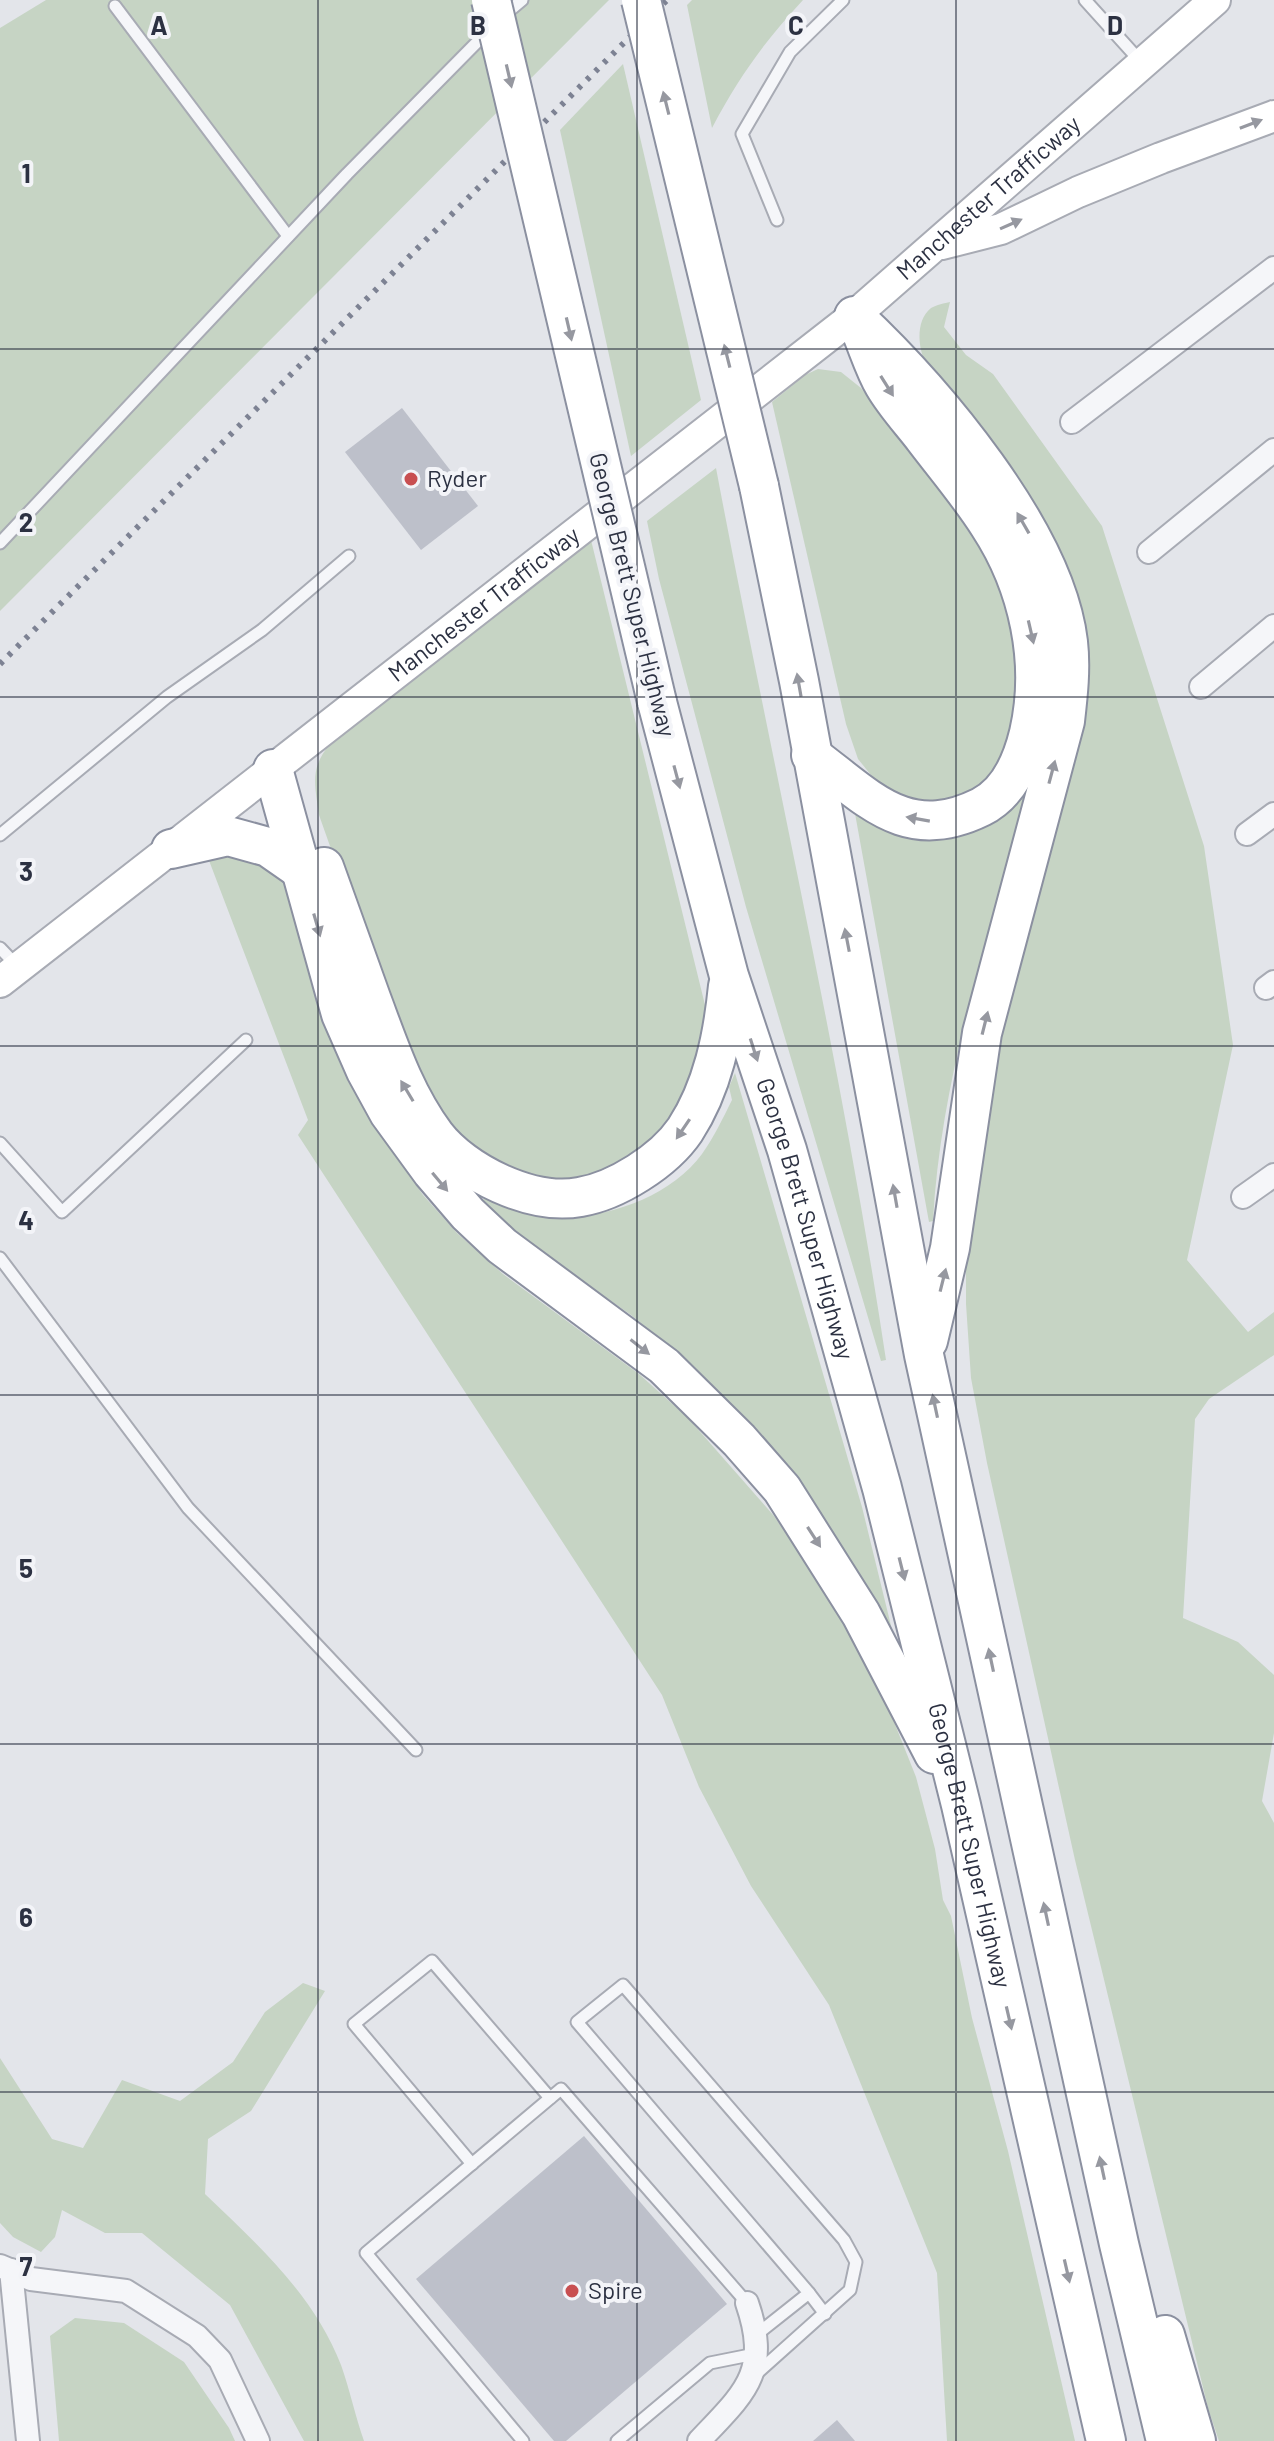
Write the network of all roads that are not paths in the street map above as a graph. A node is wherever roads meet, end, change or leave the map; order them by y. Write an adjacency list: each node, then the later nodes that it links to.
1 (491, 0): 30 (highway, George Brett Super Highway, one-way to 30, bridge)
2 (522, 0): 11 (lane)
3 (641, 0): 22 (highway, one-way to 3, bridge)
4 (843, 0): 10 (lane)
5 (1085, 0): 8 (lane)
6 (1215, 0): 8 (main road, Manchester Trafficway)
7 (115, 6): 11 (lane)
8 (1142, 63): 12 (main road, Manchester Trafficway)
9 (1274, 116): 12 (main road, one-way to 9)
10 (777, 220)
11 (288, 236): 17 (lane)
12 (937, 245): 14 (main road, Manchester Trafficway)
13 (1274, 268): 15 (street)
14 (854, 316): 22 (highway, one-way to 22); 23 (main road, Manchester Trafficway); 36 (highway, one-way to 14)
15 (1072, 422)
16 (1274, 450): 18 (street)
17 (0, 543)
18 (1149, 552)
19 (349, 556): 26 (lane)
20 (1274, 626): 21 (street)
21 (1201, 687)
22 (811, 755): 36 (highway, one-way to 22)
23 (273, 769): 27 (main road, Manchester Trafficway); 28 (highway); 30 (highway, one-way to 23)
24 (1274, 814): 25 (street)
25 (1247, 834)
26 (0, 835)
27 (171, 849): 28 (highway); 29 (main road, Manchester Trafficway)
28 (301, 870): 38 (highway, one-way to 38)
29 (6, 966)
30 (729, 976): 38 (highway, George Brett Super Highway, one-way to 38)
31 (246, 1040): 32 (lane)
32 (0, 1143)
33 (1274, 1175): 34 (street)
34 (1243, 1197)
35 (0, 1258): 37 (lane)
36 (924, 1355): 41 (highway, one-way to 36)
37 (416, 1750)
38 (961, 1805): 53 (highway, George Brett Super Highway, one-way to 53)
39 (550, 2098): 40 (lane); 40 (lane); 44 (lane)
40 (472, 2164): 50 (lane)
41 (1119, 2244): 54 (highway); 55 (highway)
42 (5, 2268): 48 (street); 49 (street)
43 (809, 2293): 45 (lane); 45 (lane); 46 (lane)
44 (747, 2303): 46 (street)
45 (825, 2314): 47 (lane)
46 (756, 2344): 47 (street); 51 (lane)
47 (752, 2377): 52 (street)
48 (28, 2441)
49 (258, 2441)
50 (523, 2441)
51 (617, 2441)
52 (699, 2441)
53 (1106, 2441)
54 (1166, 2441)
55 (1196, 2441)

